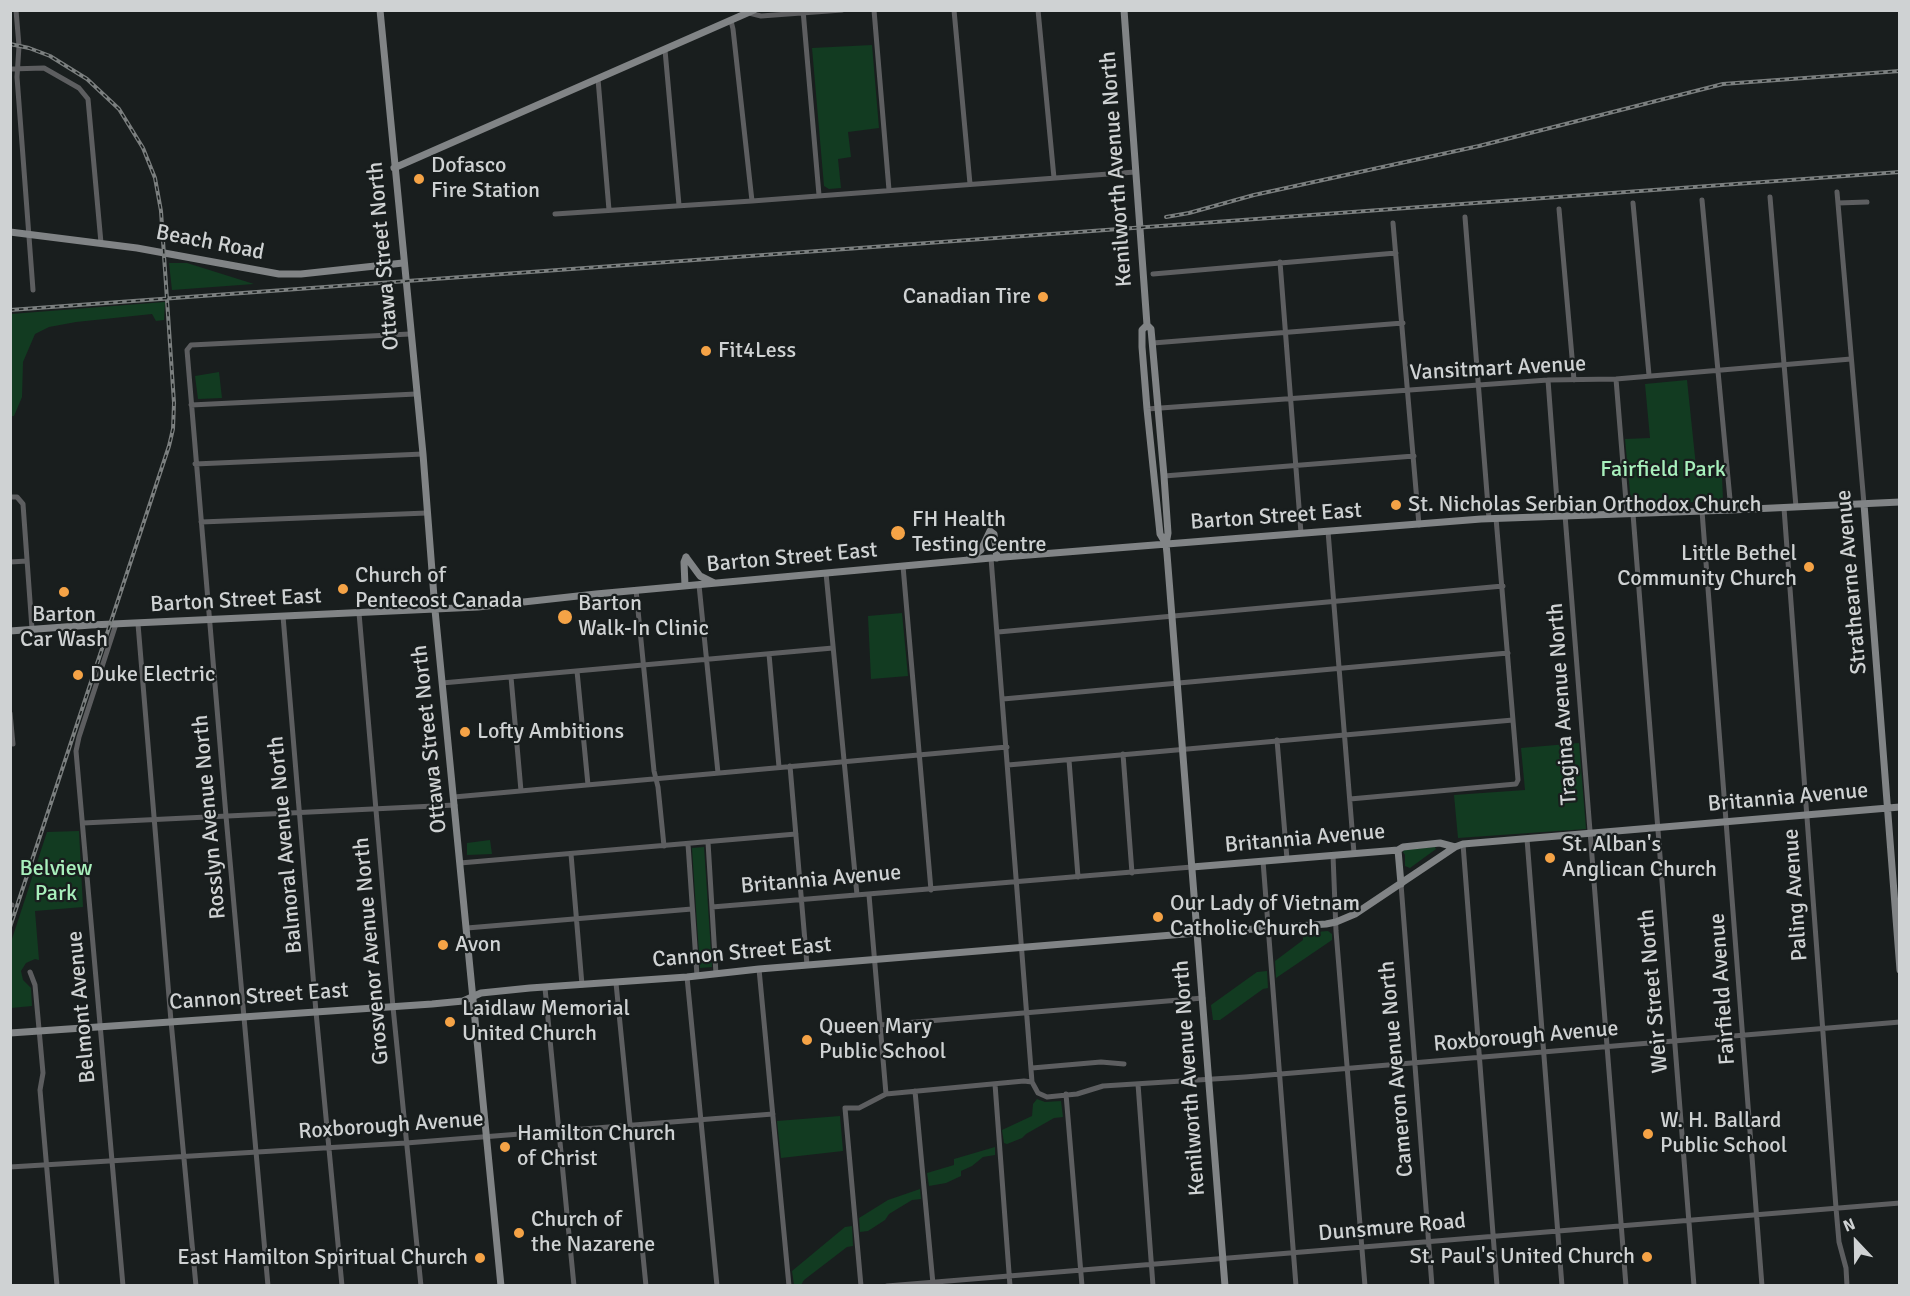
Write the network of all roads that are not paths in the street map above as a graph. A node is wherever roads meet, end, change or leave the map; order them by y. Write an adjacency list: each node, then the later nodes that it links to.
1 (16, 10): 12 (street)
2 (380, 10): 14 (main road, Ottawa Street North)
3 (842, 10): 9 (street)
4 (874, 10): 20 (street)
5 (954, 10): 19 (street)
6 (1038, 10): 18 (street)
7 (1124, 10): 17 (main road, Kenilworth Avenue North)
8 (751, 12): 9 (street); 10 (main road)
9 (803, 12): 22 (street)
10 (731, 21): 11 (main road); 25 (street)
11 (664, 50): 13 (main road); 29 (street)
12 (14, 69): 36 (street); 37 (street)
13 (598, 78): 15 (main road); 31 (street)
14 (392, 146): 15 (main road); 16 (main road, Ottawa Street North)
15 (409, 161): 16 (main road)
16 (394, 168): 40 (main road, Ottawa Street North)
17 (1135, 172): 18 (street); 44 (main road, Kenilworth Avenue North)
18 (1054, 178): 19 (street)
19 (970, 184): 20 (street)
20 (889, 190): 22 (street)
21 (1837, 192): 28 (street, Strathearne Avenue)
22 (819, 195): 25 (street)
23 (1770, 197): 49 (street)
24 (1702, 200): 50 (street)
25 (752, 201): 29 (street)
26 (1867, 202): 28 (street)
27 (1634, 203): 51 (street)
28 (1838, 203): 48 (street, Strathearne Avenue)
29 (679, 205): 31 (street)
30 (1559, 209): 54 (street)
31 (609, 210): 32 (street)
32 (555, 214)
33 (1465, 217): 55 (street)
34 (1393, 223): 38 (street)
35 (10, 232): 36 (main road, Beach Road)
36 (29, 234): 37 (main road, Beach Road); 42 (street)
37 (101, 243): 40 (main road, Beach Road)
38 (1396, 254): 39 (street); 43 (street)
39 (1280, 262): 41 (street); 45 (street)
40 (403, 263): 46 (main road, Ottawa Street North)
41 (1153, 274)
42 (33, 290)
43 (1403, 322): 45 (street); 56 (street)
44 (1147, 325): 47 (main road, Kenilworth Avenue North); 60 (main road, Kenilworth Avenue North)
45 (1285, 333): 47 (street); 58 (street)
46 (410, 334): 57 (main road, Ottawa Street North); 59 (street, Rosslyn Avenue North)
47 (1153, 343): 61 (main road, Kenilworth Avenue North)
48 (1851, 359): 49 (street, Vansitmart Avenue); 69 (street, Strathearne Avenue)
49 (1784, 364): 50 (street, Vansitmart Avenue); 70 (street)
50 (1718, 370): 51 (street, Vansitmart Avenue); 72 (street)
51 (1649, 375): 52 (street, Vansitmart Avenue)
52 (1616, 379): 54 (street, Vansitmart Avenue); 75 (street, Weir Street North)
53 (1548, 380): 54 (street, Vansitmart Avenue); 55 (street, Vansitmart Avenue); 76 (street, Tragina Avenue North)
54 (1574, 380)
55 (1479, 385): 56 (street, Vansitmart Avenue); 77 (street)
56 (1408, 390): 58 (street, Vansitmart Avenue); 63 (street)
57 (416, 394): 59 (street); 62 (main road, Ottawa Street North)
58 (1291, 400): 61 (street, Vansitmart Avenue); 65 (street)
59 (191, 405): 64 (street, Rosslyn Avenue North)
60 (1147, 409): 61 (street, Vansitmart Avenue); 82 (main road, Kenilworth Avenue North)
61 (1157, 409): 66 (main road, Kenilworth Avenue North)
62 (423, 454): 64 (street); 74 (main road, Ottawa Street North)
63 (1414, 456): 65 (street); 79 (street)
64 (195, 464): 78 (street, Rosslyn Avenue North)
65 (1296, 466): 66 (street); 81 (street)
66 (1164, 476): 82 (main road, Kenilworth Avenue North)
67 (14, 497): 85 (street)
68 (1899, 502): 69 (main road, Barton Street East)
69 (1864, 504): 70 (main road, Barton Street East); 137 (main road, Strathearne Avenue)
70 (1796, 507): 71 (main road, Barton Street East)
71 (1784, 508): 72 (main road, Barton Street East); 140 (street, Paling Avenue)
72 (1731, 510): 73 (main road, Barton Street East)
73 (1702, 512): 75 (main road, Barton Street East); 143 (street, Fairfield Avenue)
74 (427, 513): 78 (street); 95 (main road, Ottawa Street North)
75 (1630, 514): 76 (main road, Barton Street East); 145 (street, Weir Street North)
76 (1562, 515): 77 (main road, Barton Street East); 147 (street, Tragina Avenue North)
77 (1492, 518): 79 (main road, Barton Street East); 92 (street)
78 (201, 522): 99 (street, Rosslyn Avenue North)
79 (1419, 525): 80 (main road, Barton Street East)
80 (1328, 531): 81 (main road, Barton Street East); 94 (street)
81 (1301, 533): 82 (main road, Barton Street East)
82 (1166, 544): 83 (main road, Barton Street East); 98 (main road, Kenilworth Avenue North)
83 (994, 558): 84 (main road, Barton Street East); 84 (main road); 104 (street)
84 (966, 560): 87 (main road, Barton Street East)
85 (27, 561): 86 (street); 102 (street)
86 (10, 562)
87 (903, 566): 88 (main road, Barton Street East); 124 (street)
88 (826, 573): 89 (main road, Barton Street East); 105 (street)
89 (714, 584): 90 (main road, Barton Street East); 91 (main road)
90 (699, 585): 91 (main road, Barton Street East); 108 (street)
91 (685, 586): 93 (main road, Barton Street East)
92 (1503, 586): 94 (street); 106 (street)
93 (636, 590): 95 (main road, Barton Street East); 109 (street)
94 (1334, 602): 98 (street); 110 (street)
95 (435, 610): 96 (main road, Barton Street East); 114 (main road, Ottawa Street North)
96 (359, 613): 97 (main road, Barton Street East); 138 (street, Grosvenor Avenue North)
97 (283, 616): 99 (main road, Barton Street East); 139 (street, Balmoral Avenue North)
98 (1172, 617): 104 (street); 113 (main road, Kenilworth Avenue North)
99 (210, 620): 101 (main road, Barton Street East); 141 (street, Rosslyn Avenue North)
100 (116, 624): 101 (main road, Barton Street East); 102 (main road, Barton Street East); 144 (street, Belmont Avenue)
101 (138, 624): 142 (street)
102 (32, 629): 103 (main road, Barton Street East)
103 (10, 631)
104 (998, 632): 115 (street)
105 (833, 648): 107 (street); 126 (street)
106 (1508, 653): 110 (street); 117 (street)
107 (769, 654): 108 (street); 129 (street)
108 (708, 659): 109 (street); 130 (street)
109 (644, 664): 111 (street); 131 (street)
110 (1339, 668): 113 (street); 118 (street)
111 (577, 671): 112 (street); 132 (street)
112 (511, 677): 114 (street); 133 (street)
113 (1178, 682): 115 (street); 122 (main road, Kenilworth Avenue North)
114 (442, 683): 135 (main road, Ottawa Street North)
115 (1003, 699): 121 (street)
116 (10, 713): 120 (street)
117 (1513, 720): 118 (street); 134 (street)
118 (1344, 734): 119 (street); 134 (street)
119 (1277, 740): 122 (street); 157 (street)
120 (13, 744)
121 (1006, 747): 124 (street); 127 (street)
122 (1183, 750): 123 (street); 160 (main road, Kenilworth Avenue North)
123 (1123, 754): 125 (street); 161 (street)
124 (920, 755): 126 (street); 165 (street)
125 (1069, 760): 127 (street); 162 (street)
126 (843, 762): 128 (street); 166 (street)
127 (1008, 765): 163 (street)
128 (790, 766): 129 (street); 146 (street)
129 (779, 767): 130 (street)
130 (718, 773): 131 (street)
131 (656, 779): 132 (street); 152 (street)
132 (588, 785): 133 (street)
133 (521, 791): 135 (street)
134 (1350, 799): 155 (street)
135 (454, 801): 138 (street); 159 (main road, Ottawa Street North)
136 (1899, 807): 137 (main road, Britannia Avenue)
137 (1888, 808): 140 (main road, Britannia Avenue); 180 (main road, Strathearne Avenue)
138 (376, 809): 139 (street); 190 (street, Grosvenor Avenue North)
139 (300, 813): 141 (street); 191 (street, Balmoral Avenue North)
140 (1807, 814): 143 (main road, Britannia Avenue); 198 (street, Paling Avenue)
141 (226, 816): 142 (street); 193 (street, Rosslyn Avenue North)
142 (154, 819): 144 (street); 194 (street)
143 (1726, 822): 145 (main road, Britannia Avenue); 201 (street, Fairfield Avenue)
144 (82, 823): 197 (street, Belmont Avenue)
145 (1658, 828): 147 (main road, Britannia Avenue); 202 (street, Weir Street North)
146 (796, 834): 149 (street); 168 (street)
147 (1589, 834): 148 (main road, Britannia Avenue); 203 (street, Tragina Avenue North)
148 (1527, 839): 151 (main road, Britannia Avenue); 204 (street)
149 (708, 842): 150 (street); 169 (street)
150 (688, 844): 152 (street); 170 (street)
151 (1459, 845): 153 (main road, Britannia Avenue); 164 (main road, Cannon Street East); 205 (street)
152 (664, 846): 154 (street)
153 (1398, 849): 155 (main road, Britannia Avenue); 164 (main road, Cameron Avenue North)
154 (571, 854): 159 (street); 171 (street)
155 (1354, 854): 156 (main road, Britannia Avenue)
156 (1333, 855): 157 (main road, Britannia Avenue); 172 (street)
157 (1287, 859): 158 (main road, Britannia Avenue)
158 (1263, 861): 160 (main road, Britannia Avenue); 174 (street)
159 (460, 863): 173 (main road, Ottawa Street North)
160 (1192, 867): 161 (street, Britannia Avenue); 175 (main road, Kenilworth Avenue North)
161 (1132, 873): 162 (street, Britannia Avenue)
162 (1078, 877): 163 (street, Britannia Avenue)
163 (1017, 882): 165 (street, Britannia Avenue); 176 (street)
164 (1401, 884): 172 (main road, Cannon Street East); 206 (street, Cameron Avenue North)
165 (931, 890): 167 (street, Britannia Avenue)
166 (857, 895): 167 (street, Britannia Avenue); 168 (street, Britannia Avenue)
167 (869, 895): 177 (street)
168 (801, 900): 169 (street, Britannia Avenue); 178 (street)
169 (712, 907): 182 (street)
170 (692, 909): 171 (street); 183 (street)
171 (576, 919): 173 (street); 186 (street)
172 (1336, 922): 174 (main road, Cannon Street East); 209 (street)
173 (467, 928): 188 (main road, Ottawa Street North)
174 (1268, 930): 175 (main road, Cannon Street East); 210 (street)
175 (1197, 933): 176 (main road, Cannon Street East); 189 (main road, Kenilworth Avenue North)
176 (1022, 949): 177 (main road, Cannon Street East); 192 (street)
177 (874, 960): 178 (main road, Cannon Street East); 196 (street)
178 (807, 965): 179 (main road, Cannon Street East)
179 (759, 969): 182 (main road, Cannon Street East); 218 (street)
180 (1899, 970)
181 (30, 972): 199 (street)
182 (716, 974): 183 (main road, Cannon Street East)
183 (697, 976): 184 (main road, Cannon Street East)
184 (687, 977): 185 (main road, Cannon Street East); 219 (street)
185 (616, 983): 186 (main road, Cannon Street East); 220 (street)
186 (582, 985): 187 (main road, Cannon Street East)
187 (545, 988): 188 (main road, Cannon Street East); 221 (street)
188 (473, 996): 190 (main road, Cannon Street East); 222 (main road, Ottawa Street North)
189 (1203, 998): 192 (street); 211 (main road, Kenilworth Avenue North)
190 (393, 1007): 191 (main road, Cannon Street East); 223 (street, Grosvenor Avenue North)
191 (316, 1012): 193 (main road, Cannon Street East); 224 (street, Balmoral Avenue North)
192 (1028, 1012): 196 (street); 208 (street)
193 (244, 1017): 194 (main road, Cannon Street East); 225 (street, Rosslyn Avenue North)
194 (171, 1021): 197 (main road, Cannon Street East); 226 (street)
195 (1899, 1022): 198 (street, Roxborough Avenue)
196 (880, 1025): 216 (street)
197 (101, 1026): 199 (main road, Cannon Street East); 227 (street, Belmont Avenue)
198 (1823, 1029): 201 (street, Roxborough Avenue); 231 (street, Paling Avenue)
199 (39, 1031): 200 (main road, Cannon Street East); 228 (street)
200 (10, 1033)
201 (1742, 1035): 202 (street, Roxborough Avenue); 232 (street, Fairfield Avenue)
202 (1675, 1041): 203 (street, Roxborough Avenue); 233 (street, Weir Street North)
203 (1607, 1047): 204 (street, Roxborough Avenue); 234 (street, Tragina Avenue North)
204 (1544, 1052): 205 (street, Roxborough Avenue); 235 (street)
205 (1479, 1057): 206 (street, Roxborough Avenue); 236 (street)
206 (1415, 1062): 209 (street, Roxborough Avenue); 237 (street, Cameron Avenue North)
207 (1124, 1064): 208 (street)
208 (1032, 1068): 212 (street)
209 (1347, 1068): 210 (street, Roxborough Avenue); 238 (street)
210 (1279, 1074): 211 (street, Roxborough Avenue); 239 (street)
211 (1209, 1079): 214 (street, Roxborough Avenue); 240 (main road, Kenilworth Avenue North)
212 (1032, 1082): 213 (street); 217 (street, Roxborough Avenue)
213 (995, 1084): 215 (street); 243 (street)
214 (1138, 1084): 217 (street, Roxborough Avenue); 241 (street)
215 (915, 1090): 216 (street); 244 (street)
216 (886, 1094): 256 (street)
217 (1066, 1095): 242 (street)
218 (773, 1114): 219 (street, Roxborough Avenue); 255 (street)
219 (701, 1119): 220 (street, Roxborough Avenue); 254 (street)
220 (630, 1125): 221 (street, Roxborough Avenue); 253 (street)
221 (559, 1131): 222 (street, Roxborough Avenue); 252 (street)
222 (487, 1136): 223 (street, Roxborough Avenue); 251 (main road, Ottawa Street North)
223 (406, 1143): 224 (street, Roxborough Avenue); 250 (street, Grosvenor Avenue North)
224 (329, 1147): 225 (street, Roxborough Avenue); 249 (street, Balmoral Avenue North)
225 (256, 1152): 226 (street, Roxborough Avenue); 248 (street, Rosslyn Avenue North)
226 (184, 1156): 227 (street, Roxborough Avenue); 247 (street)
227 (112, 1161): 228 (street, Roxborough Avenue); 246 (street, Belmont Avenue)
228 (46, 1164): 229 (street, Roxborough Avenue); 245 (street)
229 (10, 1167)
230 (1899, 1203): 231 (street, Dunsmure Road)
231 (1836, 1208): 232 (street, Dunsmure Road); 270 (street, Paling Avenue)
232 (1757, 1214): 233 (street, Dunsmure Road); 269 (street, Fairfield Avenue)
233 (1689, 1220): 234 (street, Dunsmure Road); 268 (street, Weir Street North)
234 (1621, 1226): 235 (street, Dunsmure Road); 267 (street, Tragina Avenue North)
235 (1557, 1232): 236 (street, Dunsmure Road); 266 (street)
236 (1494, 1237): 237 (street, Dunsmure Road); 265 (street)
237 (1429, 1241): 238 (street, Dunsmure Road); 264 (street, Cameron Avenue North)
238 (1362, 1246): 239 (street, Dunsmure Road); 263 (street)
239 (1293, 1253): 240 (street, Dunsmure Road); 262 (street)
240 (1223, 1258): 241 (street, Dunsmure Road); 261 (main road, Kenilworth Avenue North)
241 (1151, 1264): 242 (street, Dunsmure Road); 260 (street)
242 (1080, 1270): 243 (street, Dunsmure Road); 259 (street)
243 (1009, 1276): 244 (street, Dunsmure Road); 258 (street)
244 (933, 1284): 257 (street, Dunsmure Road)
245 (57, 1286)
246 (123, 1286)
247 (196, 1286)
248 (268, 1286)
249 (342, 1286)
250 (421, 1286)
251 (501, 1286)
252 (574, 1286)
253 (646, 1286)
254 (717, 1286)
255 (789, 1286)
256 (861, 1286)
257 (887, 1286)
258 (1010, 1286)
259 (1082, 1286)
260 (1153, 1286)
261 (1225, 1286)
262 (1296, 1286)
263 (1365, 1286)
264 (1432, 1286)
265 (1497, 1286)
266 (1562, 1286)
267 (1626, 1286)
268 (1694, 1286)
269 (1762, 1286)
270 (1847, 1286)

